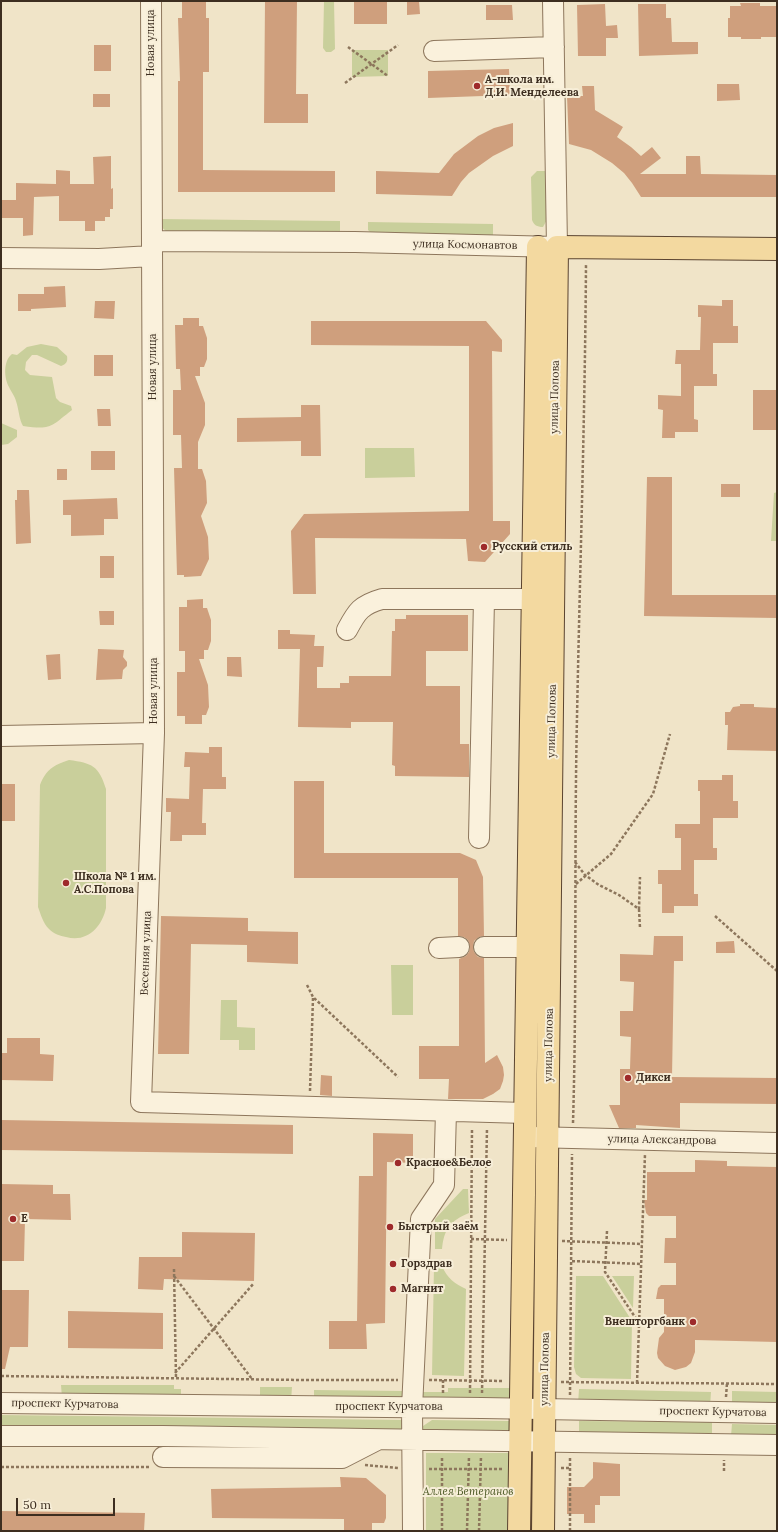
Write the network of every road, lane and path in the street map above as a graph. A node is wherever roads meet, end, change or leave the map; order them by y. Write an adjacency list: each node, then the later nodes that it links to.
1 (151, 1): 12 (street, Новая улица)
2 (553, 1): 5 (street, улица Попова)
3 (398, 45): 7 (path)
4 (348, 47): 7 (path)
5 (554, 47): 6 (street); 10 (street, улица Попова)
6 (434, 51)
7 (371, 64): 8 (path); 9 (path)
8 (388, 76)
9 (344, 83)
10 (548, 247): 11 (main road, улица Космонавтов); 12 (street, улица Космонавтов); 16 (main road, улица Попова); 42 (main road, улица Попова)
11 (586, 248): 13 (main road, улица Космонавтов); 22 (path)
12 (152, 249): 14 (street, улица Космонавтов); 18 (street, Новая улица)
13 (777, 249)
14 (1, 258)
15 (484, 598): 16 (street); 17 (street); 21 (street)
16 (533, 599): 29 (main road, улица Попова)
17 (347, 630)
18 (154, 733): 20 (street); 37 (street, Весенняя улица)
19 (670, 734): 23 (path)
20 (1, 736)
21 (479, 838)
22 (575, 861): 23 (path); 25 (path)
23 (585, 875): 25 (path); 26 (path)
24 (640, 876): 26 (path)
25 (575, 884): 43 (path)
26 (639, 909): 28 (path)
27 (715, 916): 33 (path)
28 (640, 928)
29 (528, 946): 30 (street); 40 (main road, улица Попова)
30 (484, 947)
31 (439, 948): 32 (street)
32 (458, 948)
33 (777, 971)
34 (307, 985): 35 (path)
35 (313, 997): 36 (path); 37 (path)
36 (398, 1077)
37 (310, 1106): 38 (street)
38 (446, 1111): 39 (street); 59 (street)
39 (480, 1111): 40 (street); 60 (path); 61 (path)
40 (525, 1113): 41 (main road, улица Попова)
41 (525, 1137): 42 (street, улица Александрова); 62 (main road, улица Попова)
42 (548, 1138): 43 (street, улица Александрова); 63 (main road, улица Попова)
43 (572, 1138): 44 (street, улица Александрова); 47 (path)
44 (645, 1140): 45 (street, улица Александрова); 49 (path)
45 (777, 1143)
46 (607, 1231): 48 (path)
47 (571, 1261): 48 (path); 64 (path)
48 (606, 1262): 49 (path); 53 (path)
49 (641, 1264): 53 (path)
50 (174, 1269): 51 (path)
51 (174, 1276): 54 (path); 55 (path)
52 (254, 1284): 54 (path)
53 (639, 1324): 65 (path)
54 (214, 1329): 55 (path); 58 (path)
55 (175, 1373): 57 (path)
56 (1, 1376): 57 (path)
57 (176, 1378): 58 (path)
58 (253, 1380): 59 (path)
59 (413, 1380): 60 (path); 68 (street)
60 (470, 1381): 61 (path); 69 (path)
61 (482, 1381): 62 (path); 69 (path)
62 (521, 1382): 70 (main road, улица Попова)
63 (545, 1382): 64 (path); 71 (main road, улица Попова)
64 (570, 1382): 65 (path); 72 (path)
65 (637, 1383): 66 (path)
66 (777, 1384)
67 (1, 1403): 68 (street, проспект Курчатова)
68 (412, 1408): 69 (street, проспект Курчатова); 76 (street)
69 (476, 1408): 70 (street, проспект Курчатова)
70 (521, 1409): 71 (street, проспект Курчатова); 78 (main road, улица Попова)
71 (545, 1410): 72 (street, проспект Курчатова); 79 (main road, улица Попова)
72 (570, 1410): 73 (street, проспект Курчатова)
73 (777, 1413)
74 (1, 1436): 75 (street)
75 (378, 1439): 76 (street); 82 (street)
76 (412, 1439): 77 (street); 83 (street)
77 (475, 1440): 78 (street); 84 (path); 85 (path)
78 (520, 1441): 79 (street); 86 (main road, улица Попова)
79 (544, 1441): 80 (street); 87 (main road, улица Попова)
80 (570, 1442): 81 (street); 88 (path)
81 (777, 1445)
82 (163, 1457)
83 (412, 1531)
84 (467, 1531)
85 (479, 1531)
86 (519, 1531)
87 (543, 1531)
88 (570, 1531)

